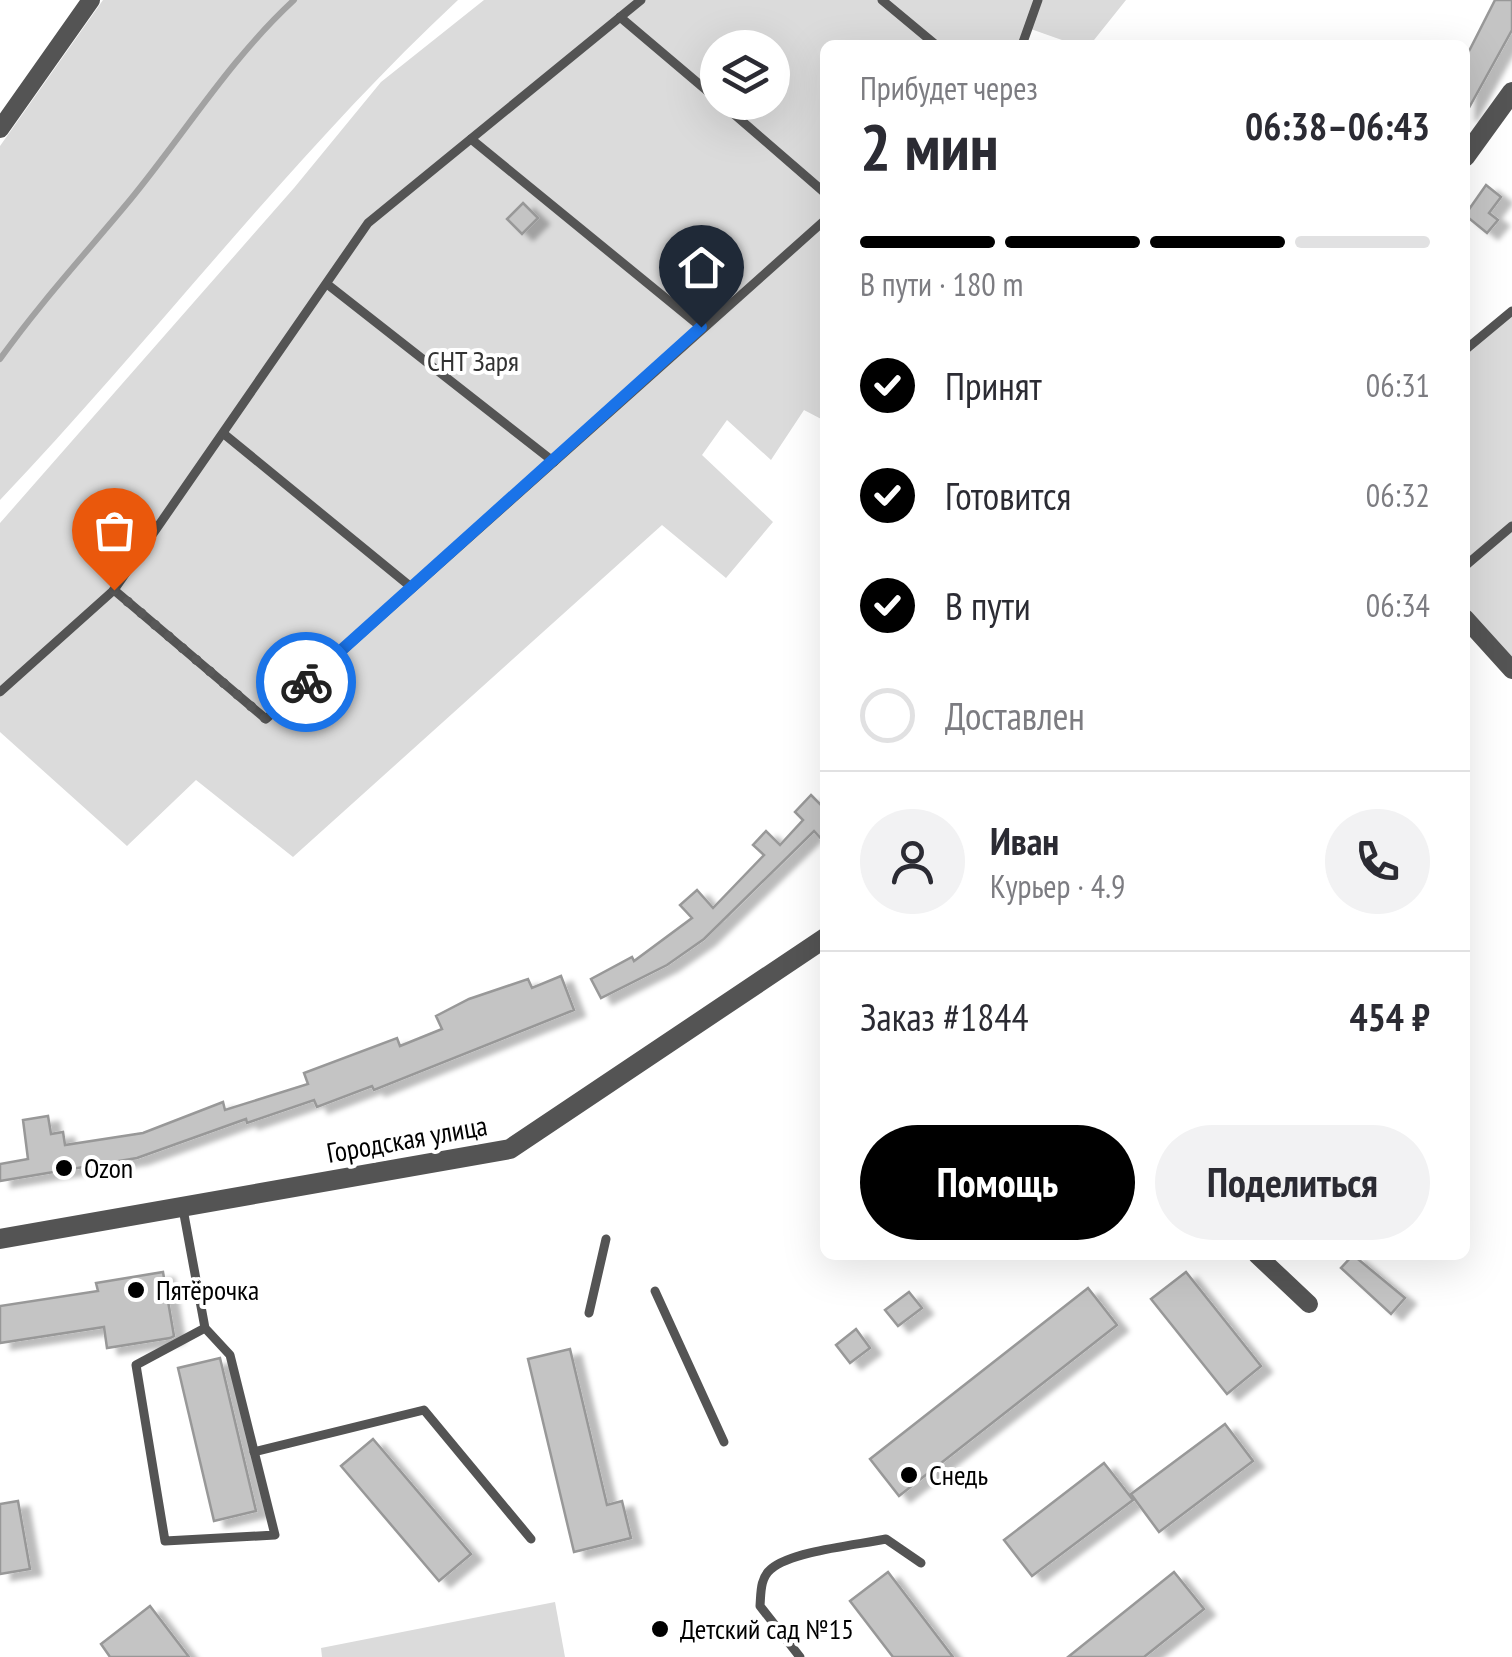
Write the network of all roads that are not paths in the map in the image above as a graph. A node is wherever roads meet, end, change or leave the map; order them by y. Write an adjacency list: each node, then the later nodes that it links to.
1 (91, 0): 11 (street)
2 (641, 0): 5 (lane)
3 (882, 0): 6 (lane)
4 (1038, 0): 7 (lane)
5 (620, 17): 8 (lane); 12 (lane)
6 (930, 40)
7 (1024, 40)
8 (700, 86)
9 (1512, 92): 13 (street)
10 (740, 120): 14 (lane)
11 (0, 128)
12 (472, 139): 16 (lane); 18 (lane)
13 (1470, 149)
14 (820, 189)
15 (820, 224): 18 (lane)
16 (327, 284): 20 (lane); 21 (lane)
17 (1512, 311): 19 (lane)
18 (701, 327): 21 (lane)
19 (1470, 346)
20 (224, 434): 24 (lane); 25 (lane)
21 (554, 462): 24 (lane)
22 (1512, 526): 23 (lane)
23 (1470, 562)
24 (411, 587): 25 (lane)
25 (114, 590): 28 (lane)
26 (1470, 624): 27 (street)
27 (1512, 670)
28 (0, 692)
29 (820, 941): 30 (street, Городская улица)
30 (182, 1207): 31 (street, Городская улица); 37 (lane)
31 (0, 1239)
32 (606, 1239): 36 (lane)
33 (1261, 1260): 35 (street)
34 (655, 1291): 38 (lane)
35 (1309, 1304)
36 (589, 1314)
37 (205, 1328): 39 (lane); 39 (lane)
38 (724, 1442)
39 (254, 1452): 40 (lane)
40 (531, 1539)
41 (921, 1563): 42 (lane)
42 (800, 1657)

